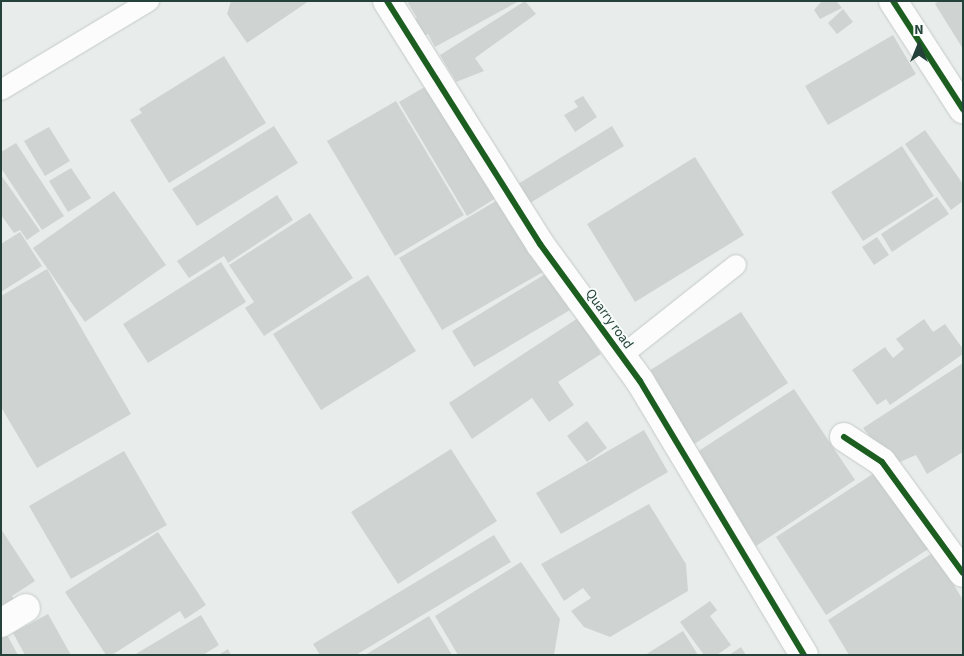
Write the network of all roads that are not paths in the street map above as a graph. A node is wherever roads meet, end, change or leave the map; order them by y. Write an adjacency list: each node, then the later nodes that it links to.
1 (149, 1): 4 (lane)
2 (387, 1): 7 (street, Quarry road)
3 (893, 1): 5 (street)
4 (1, 90)
5 (963, 109)
6 (736, 264): 7 (lane)
7 (620, 357): 12 (street, Quarry road)
8 (844, 437): 9 (street)
9 (963, 573)
10 (26, 608): 11 (street)
11 (1, 623)
12 (804, 655)

